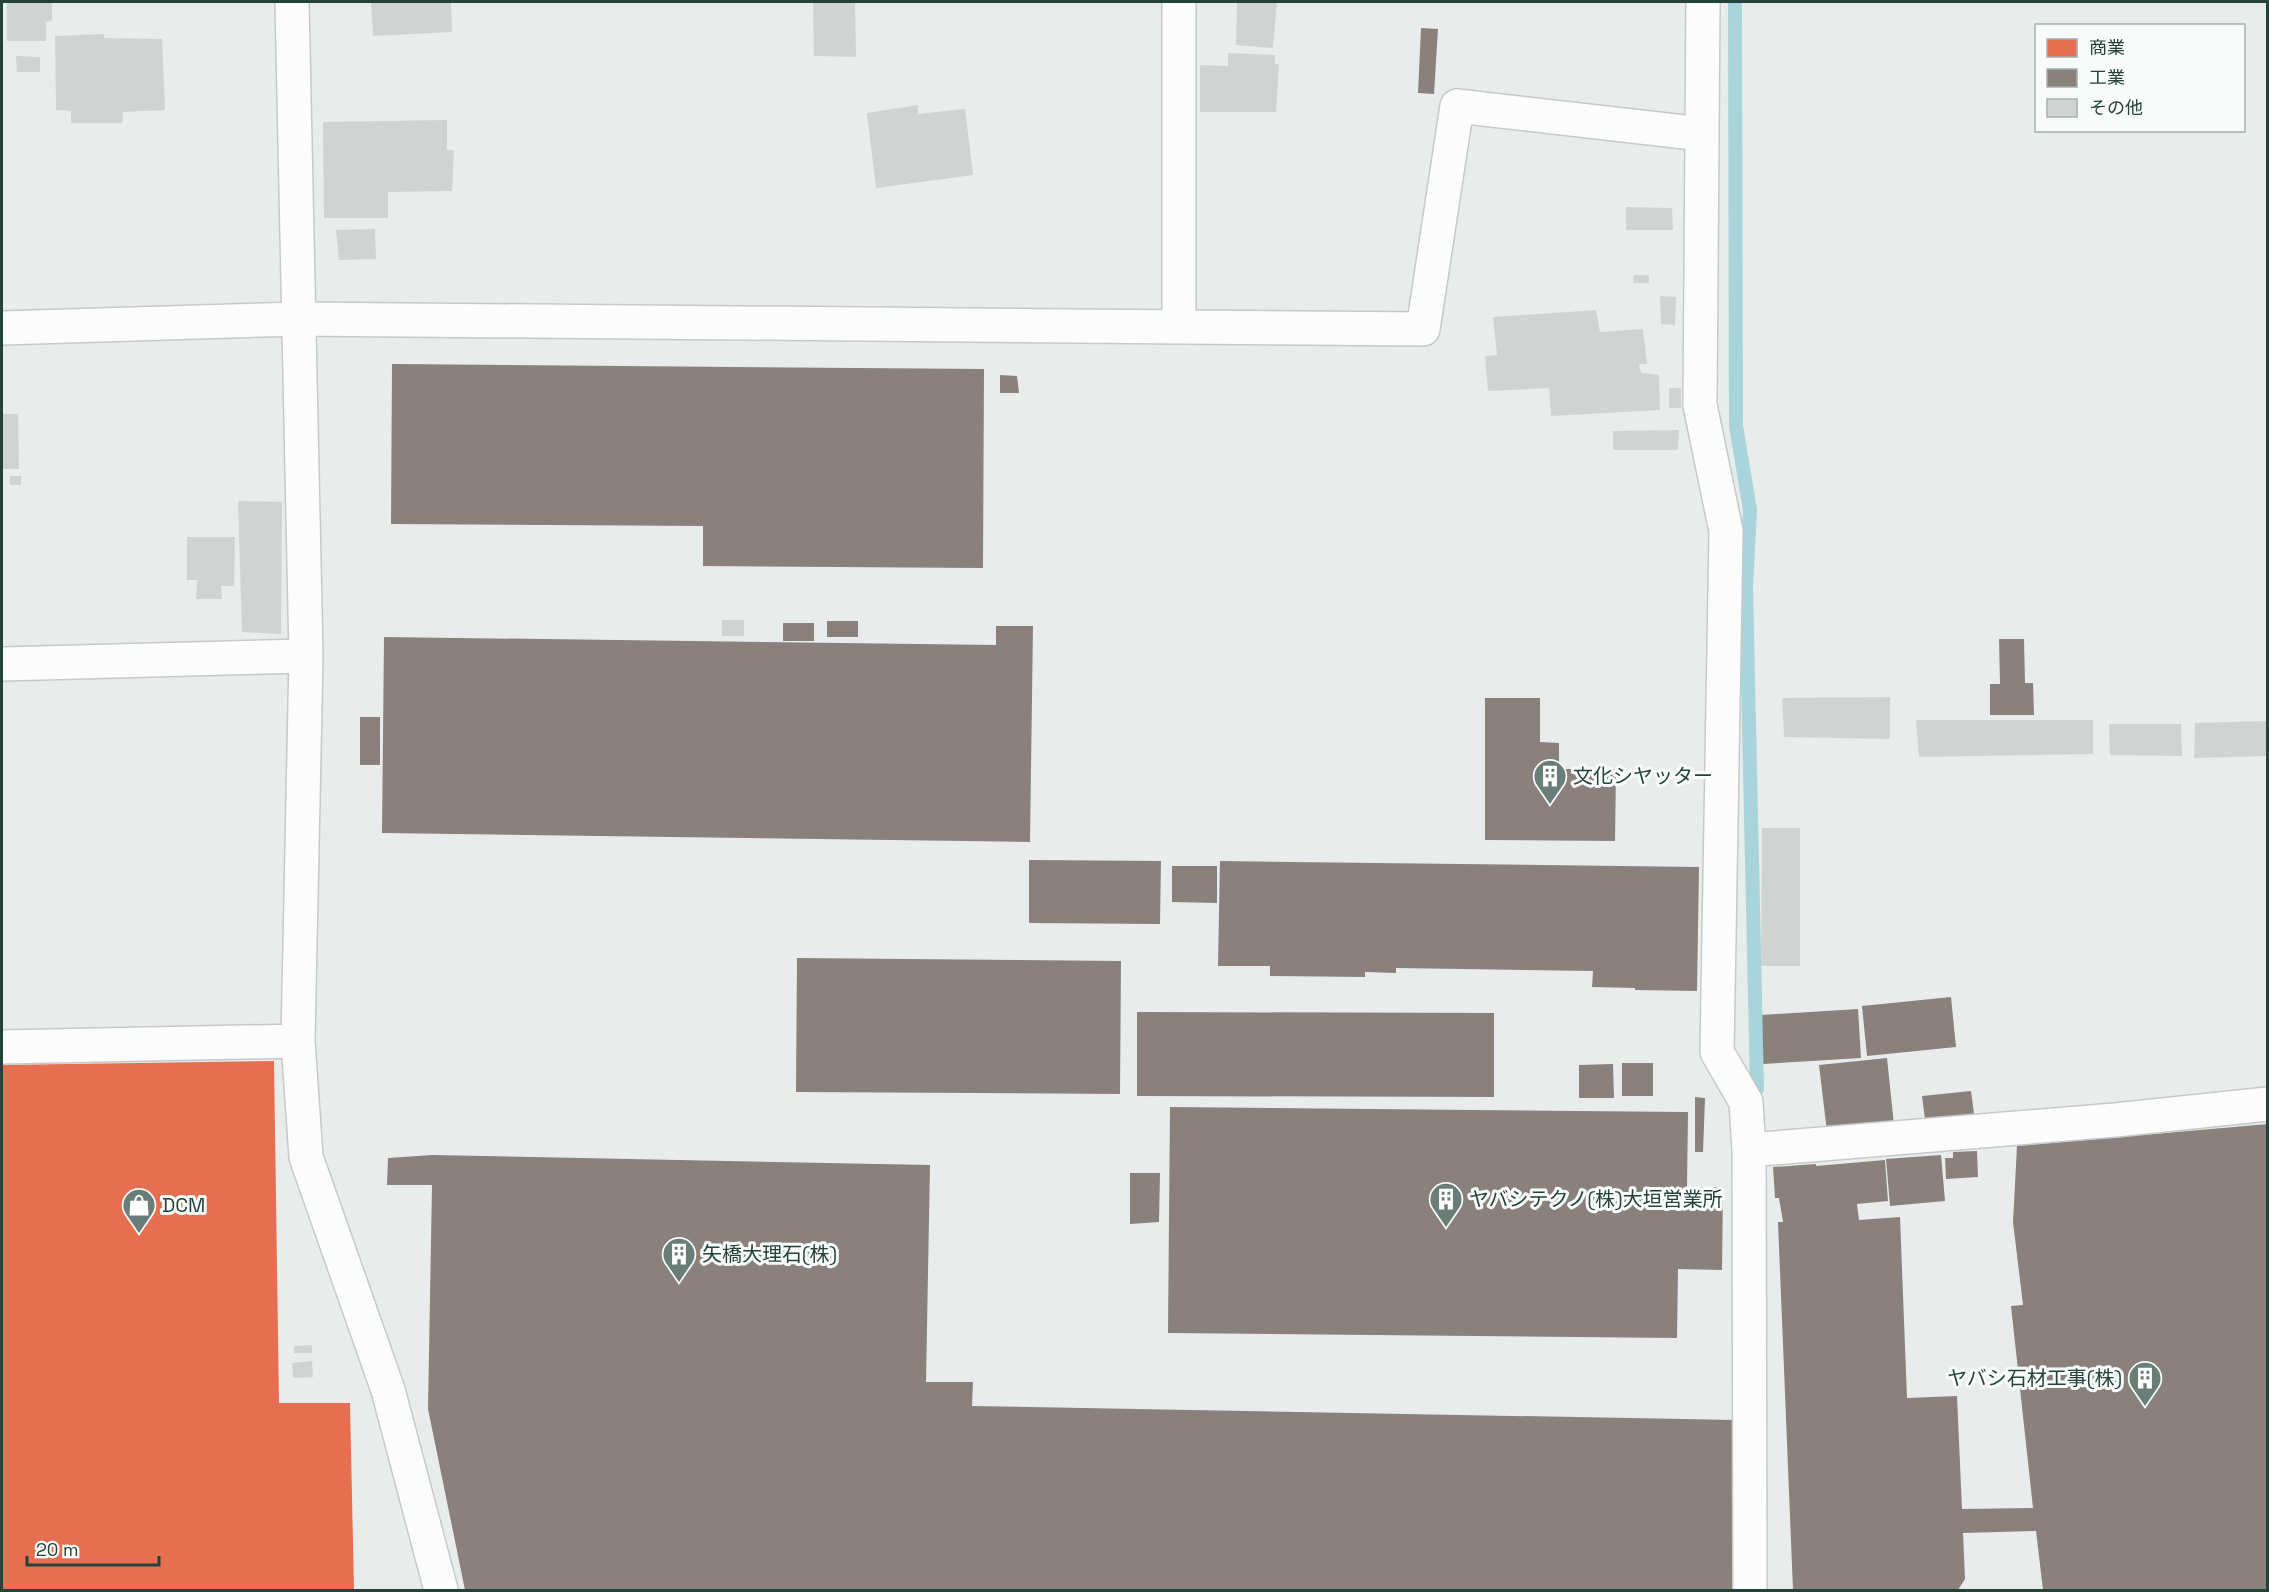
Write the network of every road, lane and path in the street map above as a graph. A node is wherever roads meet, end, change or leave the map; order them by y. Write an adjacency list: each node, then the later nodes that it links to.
1 (292, 2): 5 (street)
2 (1179, 2): 6 (street)
3 (1703, 2): 4 (street)
4 (1702, 134): 6 (street); 13 (street)
5 (299, 319): 6 (street); 7 (street); 8 (street)
6 (1179, 327)
7 (2, 328)
8 (306, 656): 9 (street); 10 (street)
9 (2, 664)
10 (298, 1041): 11 (street); 14 (street)
11 (2, 1047)
12 (2268, 1104): 13 (street)
13 (1749, 1149): 15 (street)
14 (441, 1590)
15 (1750, 1590)

